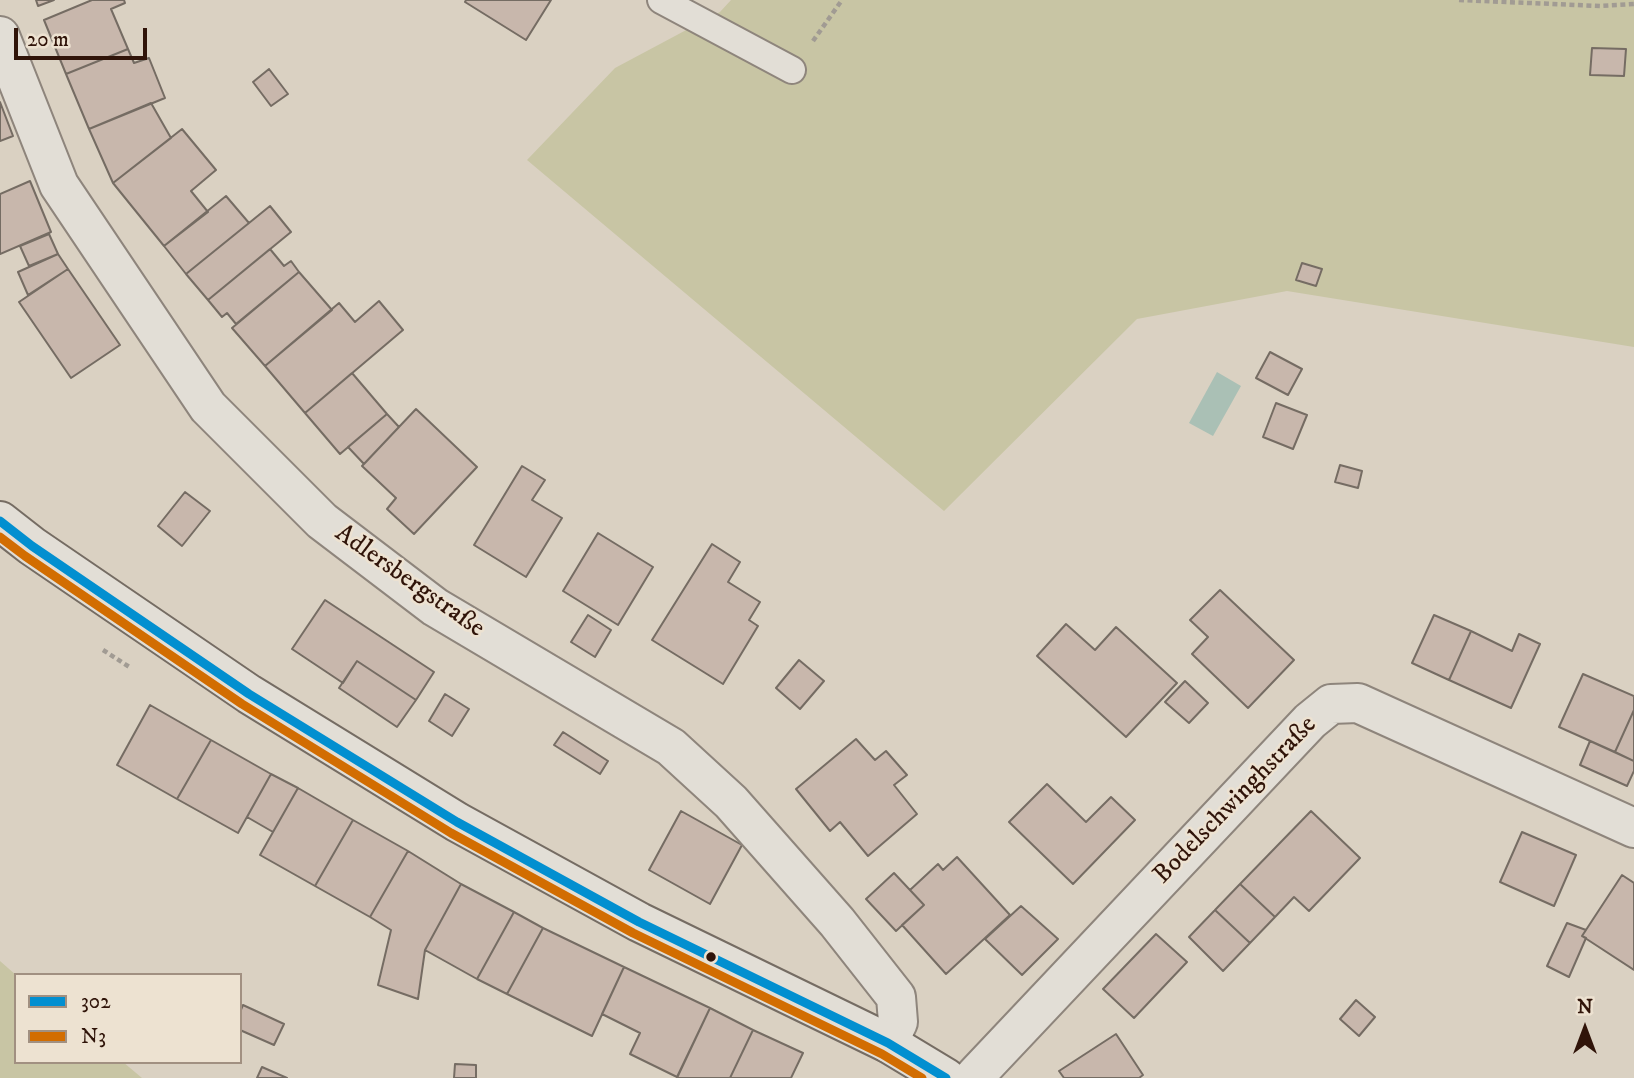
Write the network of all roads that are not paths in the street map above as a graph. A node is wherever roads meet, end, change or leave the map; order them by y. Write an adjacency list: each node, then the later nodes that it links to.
1 (661, 0): 3 (lane)
2 (0, 36): 6 (street, Adlersbergstraße)
3 (792, 70)
4 (0, 520): 6 (street)
5 (1634, 828): 8 (street, Bodelschwinghstraße)
6 (888, 1043): 7 (street)
7 (946, 1078)
8 (973, 1078)

